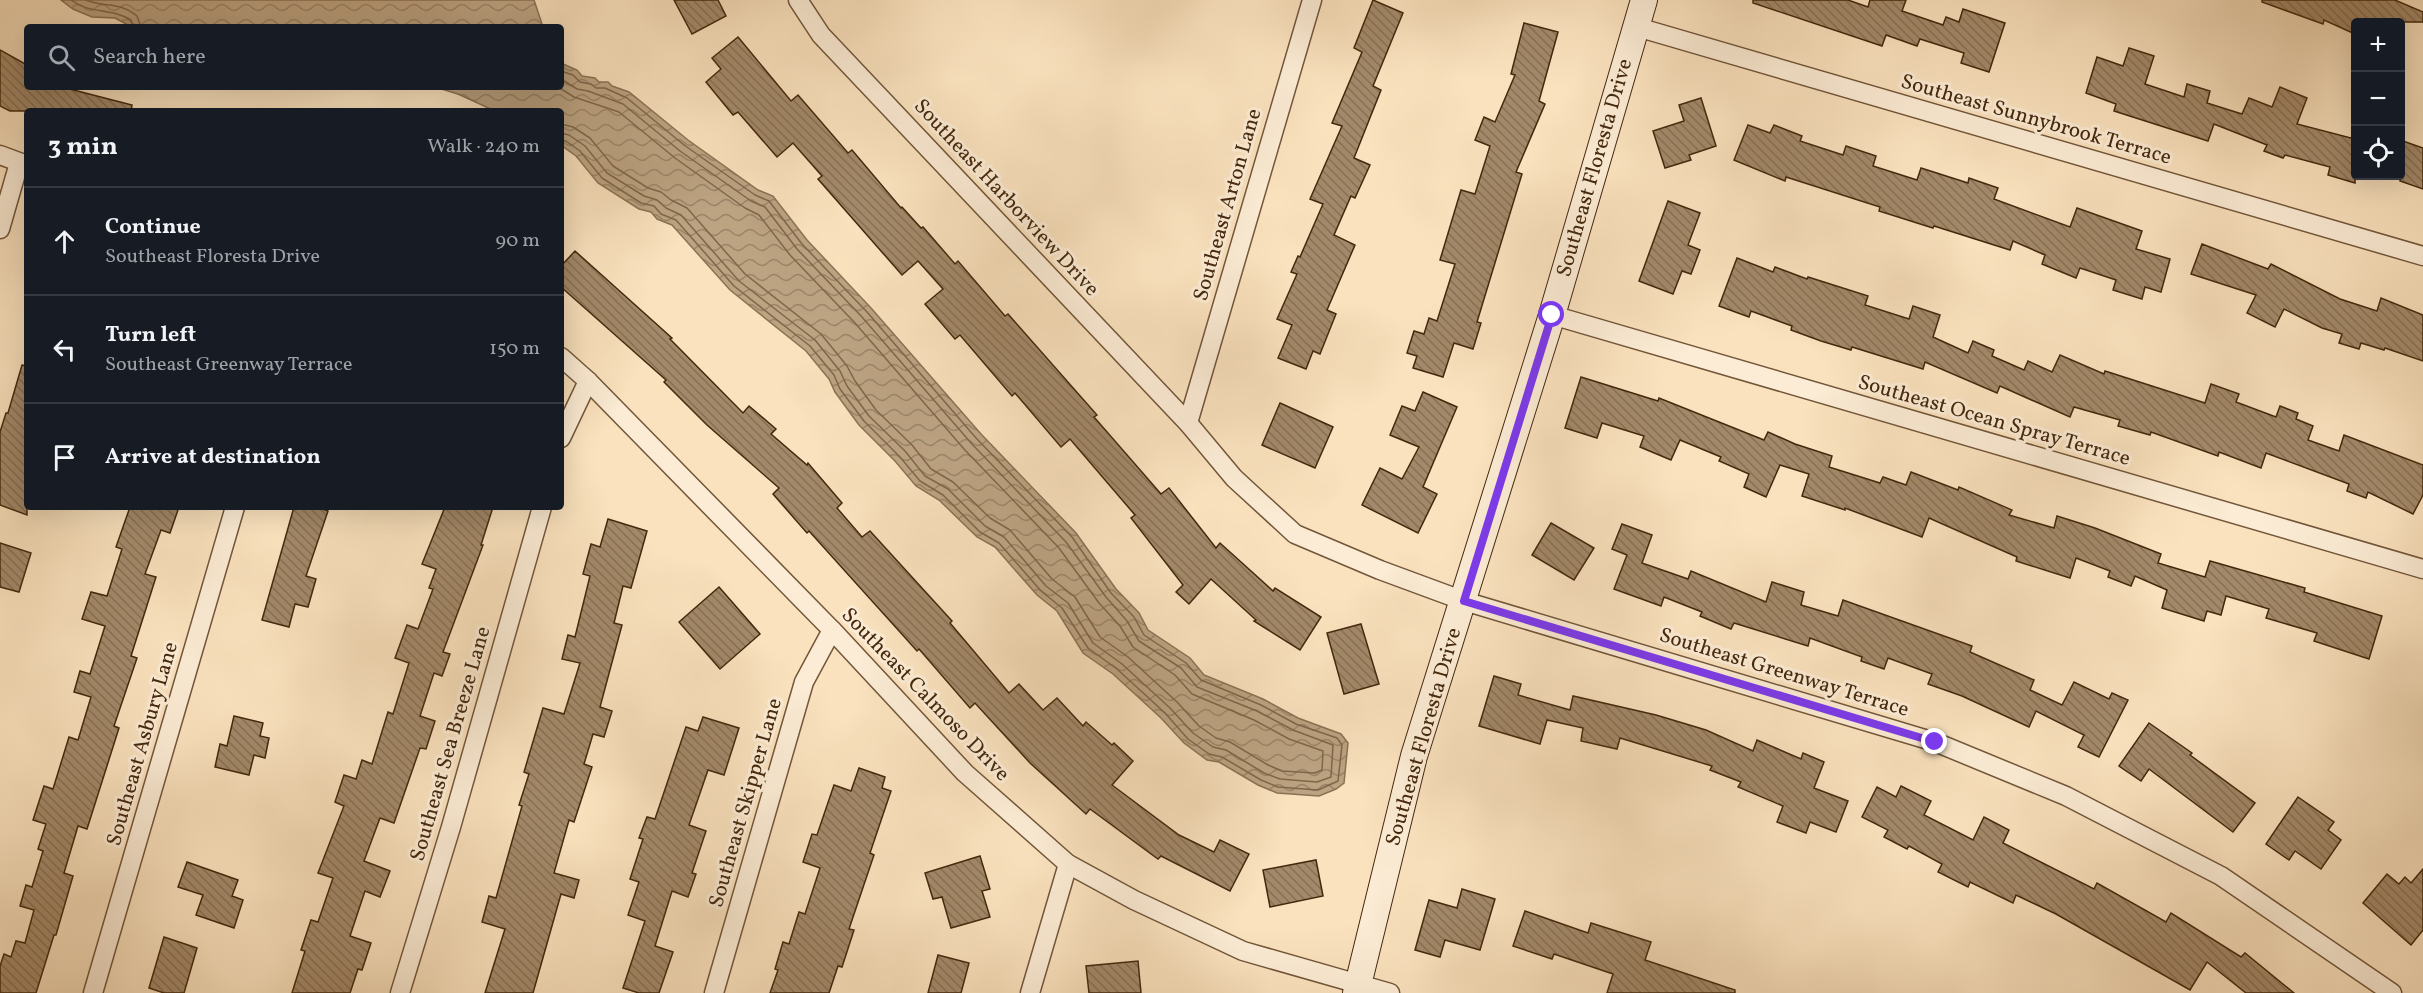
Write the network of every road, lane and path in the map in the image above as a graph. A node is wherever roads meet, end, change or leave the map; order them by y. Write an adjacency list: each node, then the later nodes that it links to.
1 (798, 0): 12 (street, Southeast Harborview Drive)
2 (1312, 0): 12 (street, Southeast Arton Lane)
3 (1644, 0): 4 (street, Southeast Floresta Drive)
4 (1637, 27): 8 (street, Southeast Sunnybrook Terrace); 9 (street, Southeast Floresta Drive)
5 (0, 155): 6 (street)
6 (23, 164): 7 (street)
7 (0, 229)
8 (2423, 256)
9 (1552, 315): 16 (street, Southeast Ocean Spray Terrace); 17 (street, Southeast Floresta Drive)
10 (564, 360): 11 (street, Southeast Calmoso Drive)
11 (588, 381): 13 (street); 18 (street, Southeast Calmoso Drive)
12 (1188, 423): 17 (street, Southeast Harborview Drive)
13 (564, 432)
14 (234, 510): 21 (street, Southeast Asbury Lane)
15 (541, 510): 22 (street, Southeast Sea Breeze Lane)
16 (2423, 569)
17 (1464, 601): 20 (street, Southeast Floresta Drive); 26 (street, Southeast Greenway Terrace)
18 (832, 630): 19 (street, Southeast Calmoso Drive); 23 (street, Southeast Skipper Lane)
19 (1068, 864): 20 (street, Southeast Calmoso Drive); 24 (street)
20 (1357, 988): 25 (street, Southeast Calmoso Drive)
21 (93, 993)
22 (400, 993)
23 (714, 993)
24 (1030, 993)
25 (1390, 993)
26 (2392, 993)

